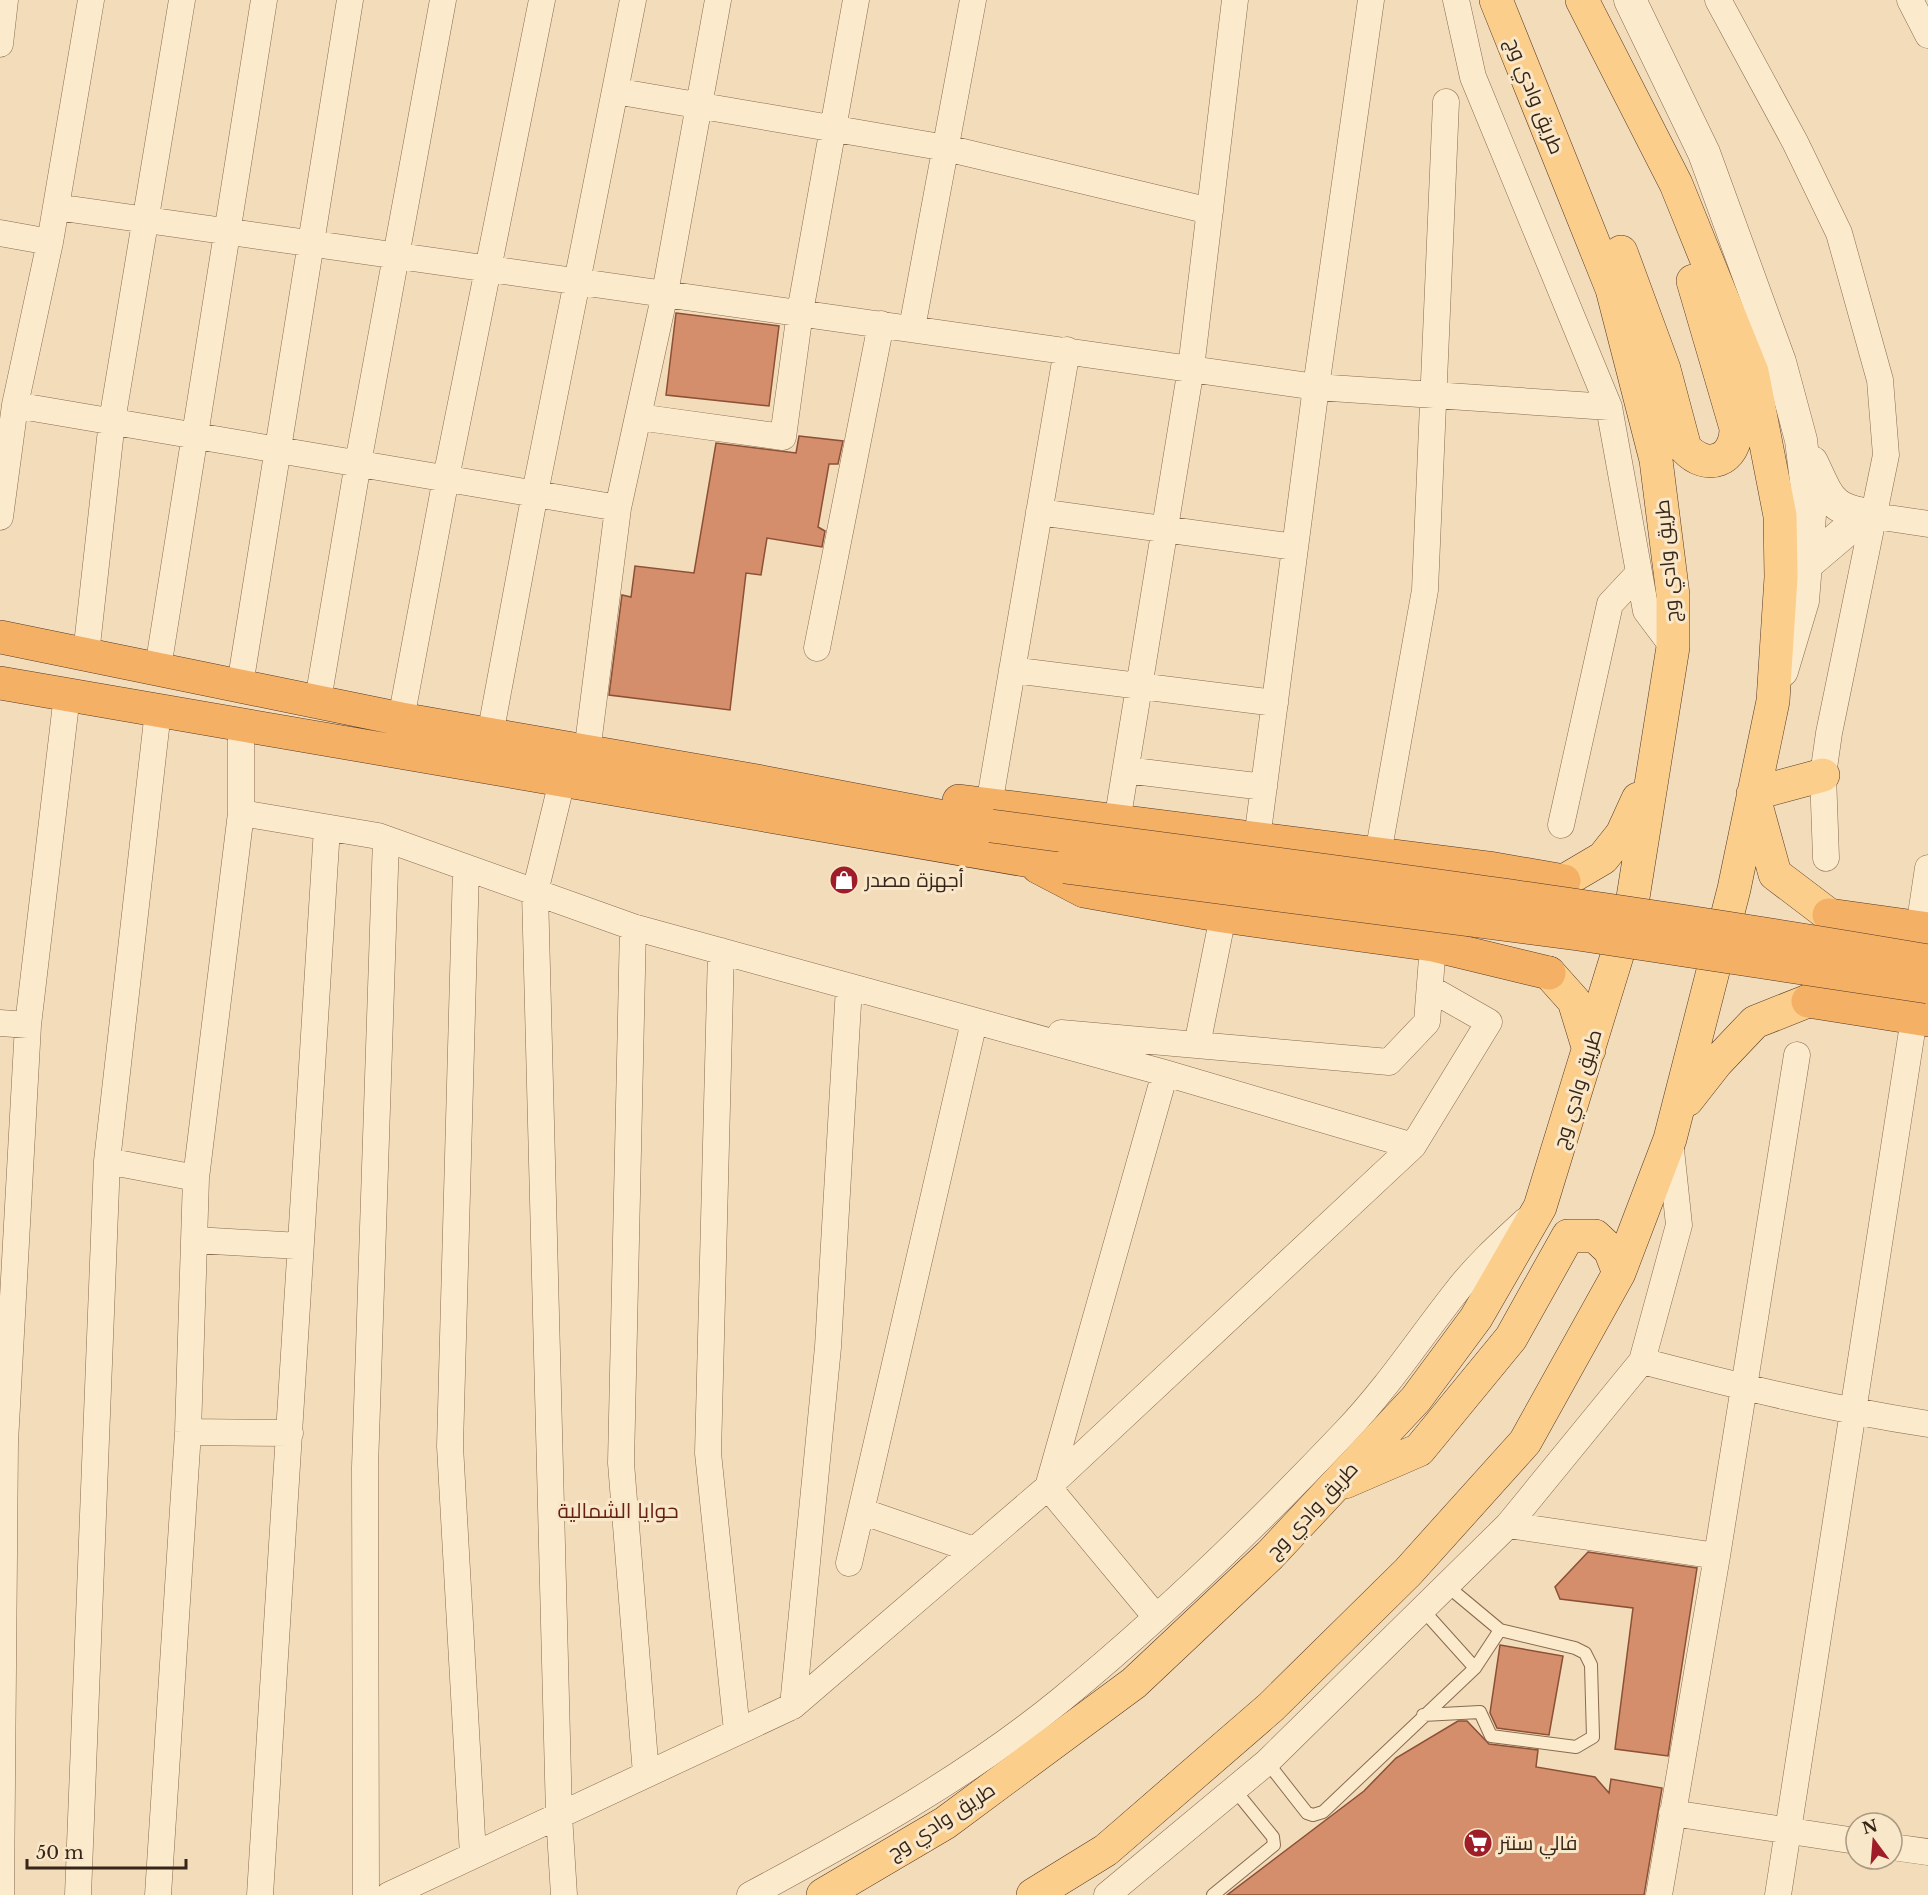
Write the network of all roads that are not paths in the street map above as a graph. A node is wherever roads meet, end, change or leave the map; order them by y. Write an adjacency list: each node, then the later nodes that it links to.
1 (5, 0): 21 (street)
2 (90, 0): 28 (street)
3 (182, 0): 30 (street)
4 (264, 0): 31 (street)
5 (350, 0): 34 (street)
6 (443, 0): 35 (street)
7 (542, 0): 36 (street)
8 (633, 0): 22 (street)
9 (718, 0): 24 (street)
10 (856, 0): 25 (street)
11 (973, 0): 26 (street)
12 (1235, 0): 29 (street)
13 (1371, 0): 44 (street)
14 (1456, 0): 47 (street)
15 (1496, 0): 27 (main road, طريق وادي وج)
16 (1581, 0): 27 (main road); 76 (main road)
17 (1630, 0): 51 (street)
18 (1718, 0): 58 (street)
19 (1910, 0): 20 (street)
20 (1928, 35)
21 (0, 44)
22 (615, 91): 24 (street); 37 (street)
23 (1446, 102): 45 (street)
24 (699, 106): 25 (street); 38 (street)
25 (833, 129): 26 (street); 39 (street)
26 (946, 148): 29 (street); 41 (street)
27 (1556, 150): 66 (main road, طريق وادي وج)
28 (56, 207): 30 (street); 33 (street)
29 (1210, 211): 43 (street)
30 (146, 220): 31 (street); 49 (street)
31 (226, 231): 34 (street); 50 (street)
32 (0, 233): 33 (street)
33 (50, 242): 46 (street)
34 (311, 243): 35 (street); 52 (street)
35 (396, 255): 36 (street); 53 (street)
36 (488, 268): 37 (street); 54 (street)
37 (577, 281): 38 (street); 55 (street)
38 (664, 293): 39 (street); 48 (street)
39 (800, 312): 40 (street); 48 (street)
40 (881, 324): 41 (street); 67 (street)
41 (912, 328): 42 (street)
42 (1067, 350): 43 (street); 57 (street)
43 (1191, 368): 44 (street); 61 (street)
44 (1316, 387): 45 (street); 62 (street)
45 (1435, 396): 47 (street); 96 (street)
46 (15, 405): 49 (street); 59 (street)
47 (1609, 407): 64 (street)
48 (638, 417): 56 (street)
49 (112, 421): 50 (street); 68 (street)
50 (193, 435): 52 (street); 69 (street)
51 (1801, 440): 58 (street); 63 (street)
52 (277, 449): 53 (street); 72 (street)
53 (358, 463): 54 (street); 75 (street)
54 (446, 478): 55 (street); 79 (street)
55 (535, 493): 56 (street); 81 (street)
56 (618, 508): 82 (street)
57 (1039, 512): 61 (street); 70 (street)
58 (1875, 516): 60 (street); 63 (street); 85 (street)
59 (0, 517)
60 (1928, 524)
61 (1165, 529): 62 (street); 73 (street)
62 (1295, 547): 77 (street)
63 (1806, 565): 76 (street)
64 (1639, 573): 66 (street); 92 (street)
65 (0, 637): 68 (highway)
66 (1673, 647): 84 (main road, طريق وادي وج)
67 (817, 648)
68 (86, 654): 69 (highway)
69 (158, 668): 72 (highway)
70 (1012, 670): 73 (street); 90 (street)
71 (0, 683): 74 (highway)
72 (240, 685): 75 (highway)
73 (1139, 688): 77 (street); 83 (street)
74 (66, 695): 78 (highway); 118 (street)
75 (318, 700): 79 (highway)
76 (1773, 701): 88 (main road)
77 (1275, 703): 87 (street)
78 (158, 711): 80 (highway); 125 (street)
79 (400, 719): 81 (highway)
80 (241, 725): 86 (highway); 89 (street)
81 (490, 735): 82 (highway)
82 (587, 752): 90 (highway)
83 (1126, 770): 87 (street); 91 (street)
84 (1652, 770): 101 (main road); 120 (main road, طريق وادي وج)
85 (1823, 775): 88 (main road); 97 (street)
86 (562, 781): 98 (highway); 102 (street)
87 (1264, 787): 95 (street)
88 (1753, 794): 103 (main road); 123 (main road)
89 (241, 813): 93 (street); 126 (street)
90 (990, 815): 91 (highway); 109 (highway, bridge)
91 (1118, 822): 95 (highway)
92 (1561, 825)
93 (327, 828): 94 (street); 129 (street)
94 (386, 839): 99 (street); 167 (street)
95 (1257, 839): 96 (highway)
96 (1378, 854): 101 (highway)
97 (1826, 858)
98 (1026, 860): 104 (highway); 112 (highway, bridge)
99 (466, 868): 102 (street); 162 (street)
100 (1928, 868): 106 (street)
101 (1564, 881)
102 (534, 892): 105 (street); 157 (street)
103 (1829, 915): 106 (highway)
104 (1222, 916): 107 (highway); 119 (street)
105 (633, 927): 108 (street); 154 (street)
106 (1923, 928)
107 (1433, 945): 110 (highway); 113 (street)
108 (720, 951): 111 (street); 152 (street)
109 (1928, 961)
110 (1550, 973): 120 (main road)
111 (849, 987): 117 (street); 150 (street)
112 (1928, 987)
113 (1431, 989): 119 (street); 124 (street)
114 (1808, 1001): 115 (highway); 123 (main road)
115 (1921, 1019): 133 (street)
116 (0, 1023): 118 (street)
117 (982, 1024): 119 (street); 122 (street); 139 (street)
118 (28, 1025): 145 (street)
119 (1197, 1045)
120 (1589, 1050): 127 (main road, طريق وادي وج)
121 (1797, 1055): 132 (street)
122 (1165, 1073): 124 (street); 138 (street)
123 (1674, 1125): 130 (main road); 131 (street)
124 (1413, 1146): 138 (street)
125 (107, 1161): 126 (street); 164 (street)
126 (196, 1178): 128 (street)
127 (1540, 1207): 137 (main road, طريق وادي وج); 147 (street)
128 (195, 1240): 129 (street); 135 (street)
129 (300, 1246): 136 (street)
130 (1619, 1273): 137 (main road); 172 (main road)
131 (1642, 1361): 132 (street); 140 (street)
132 (1743, 1388): 133 (street); 142 (street)
133 (1855, 1413): 134 (street); 158 (street)
134 (1928, 1424)
135 (188, 1432): 136 (street); 165 (street)
136 (290, 1433): 166 (street)
137 (1334, 1486): 171 (main road, طريق وادي وج)
138 (1048, 1487): 141 (street); 147 (street)
139 (861, 1511): 141 (street); 143 (street)
140 (1508, 1525): 142 (street); 144 (street)
141 (974, 1550): 150 (street)
142 (1718, 1556): 156 (street)
143 (849, 1563)
144 (1446, 1585): 146 (street); 148 (lane)
145 (2, 1598): 163 (street)
146 (1422, 1609): 149 (lane); 153 (street)
147 (1156, 1617): 170 (street)
148 (1500, 1630): 149 (lane); 151 (lane)
149 (1475, 1668): 151 (lane)
150 (793, 1706): 152 (street)
151 (1423, 1715): 153 (lane)
152 (737, 1731): 154 (street)
153 (1267, 1762): 155 (street)
154 (646, 1773): 157 (street)
155 (1234, 1789): 173 (street); 174 (lane)
156 (1672, 1813): 158 (street); 175 (street)
157 (559, 1815): 162 (street); 169 (street)
158 (1789, 1831): 159 (street); 176 (street)
159 (1844, 1839)
160 (1904, 1849): 161 (street)
161 (1928, 1852)
162 (473, 1855): 168 (street)
163 (1, 1895)
164 (78, 1895)
165 (158, 1895)
166 (260, 1895)
167 (366, 1895)
168 (389, 1895)
169 (564, 1895)
170 (750, 1895)
171 (822, 1895)
172 (1033, 1895)
173 (1107, 1895)
174 (1213, 1895)
175 (1659, 1895)
176 (1778, 1895)

